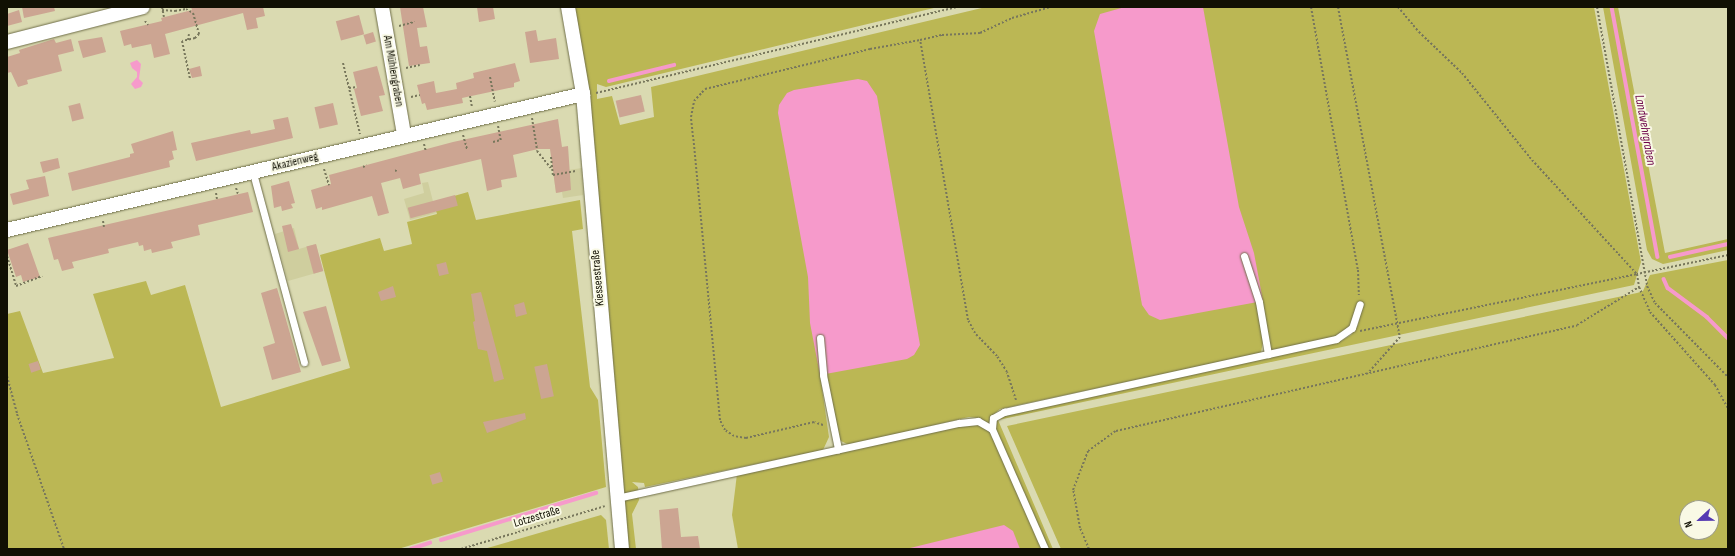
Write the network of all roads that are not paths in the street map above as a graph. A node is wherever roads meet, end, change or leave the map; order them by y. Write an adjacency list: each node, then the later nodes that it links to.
1 (143, 7): 4 (street)
2 (382, 7): 6 (street, Am Mühlengraben)
3 (568, 7): 5 (street, Kiesseestraße)
4 (7, 42)
5 (589, 93): 6 (street, Akazienweg); 16 (street, Kiesseestraße)
6 (404, 135): 7 (street, Akazienweg)
7 (253, 173): 8 (street, Akazienweg); 13 (lane)
8 (7, 230)
9 (1244, 256): 12 (lane)
10 (1360, 304): 12 (lane)
11 (820, 338): 15 (lane)
12 (1268, 354): 14 (lane)
13 (304, 362)
14 (992, 429): 15 (lane); 18 (lane)
15 (838, 450): 16 (lane)
16 (618, 500): 17 (street, Kiesseestraße)
17 (622, 549)
18 (1045, 549)

